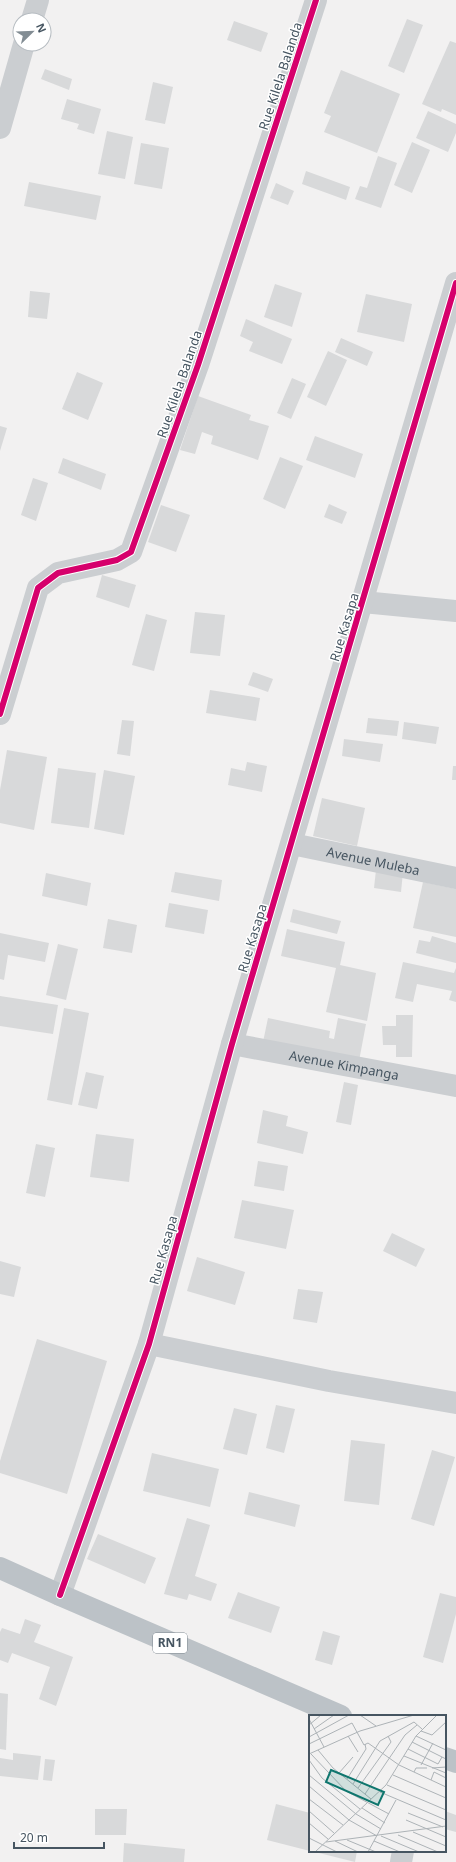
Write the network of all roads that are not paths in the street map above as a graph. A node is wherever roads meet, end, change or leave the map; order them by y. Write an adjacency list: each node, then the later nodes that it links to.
1 (38, 0): 3 (street)
2 (316, 0): 9 (street, Rue Kilela Balanda)
3 (34, 12)
4 (22, 52): 5 (street)
5 (0, 128)
6 (456, 283): 7 (street, Rue Kasapa)
7 (363, 602): 8 (street); 10 (street, Rue Kasapa)
8 (456, 611)
9 (0, 714)
10 (292, 844): 11 (street, Avenue Muleba); 12 (street, Rue Kasapa)
11 (456, 878)
12 (232, 1044): 13 (street, Avenue Kimpanga); 14 (street, Rue Kasapa)
13 (456, 1086)
14 (148, 1344): 15 (street); 17 (street, Rue Kasapa)
15 (456, 1403)
16 (0, 1568): 17 (highway, RN1)
17 (60, 1595): 18 (highway, RN1)
18 (339, 1715)
19 (446, 1758): 20 (highway)
20 (456, 1762)
21 (403, 1852): 22 (street)
22 (401, 1862)

